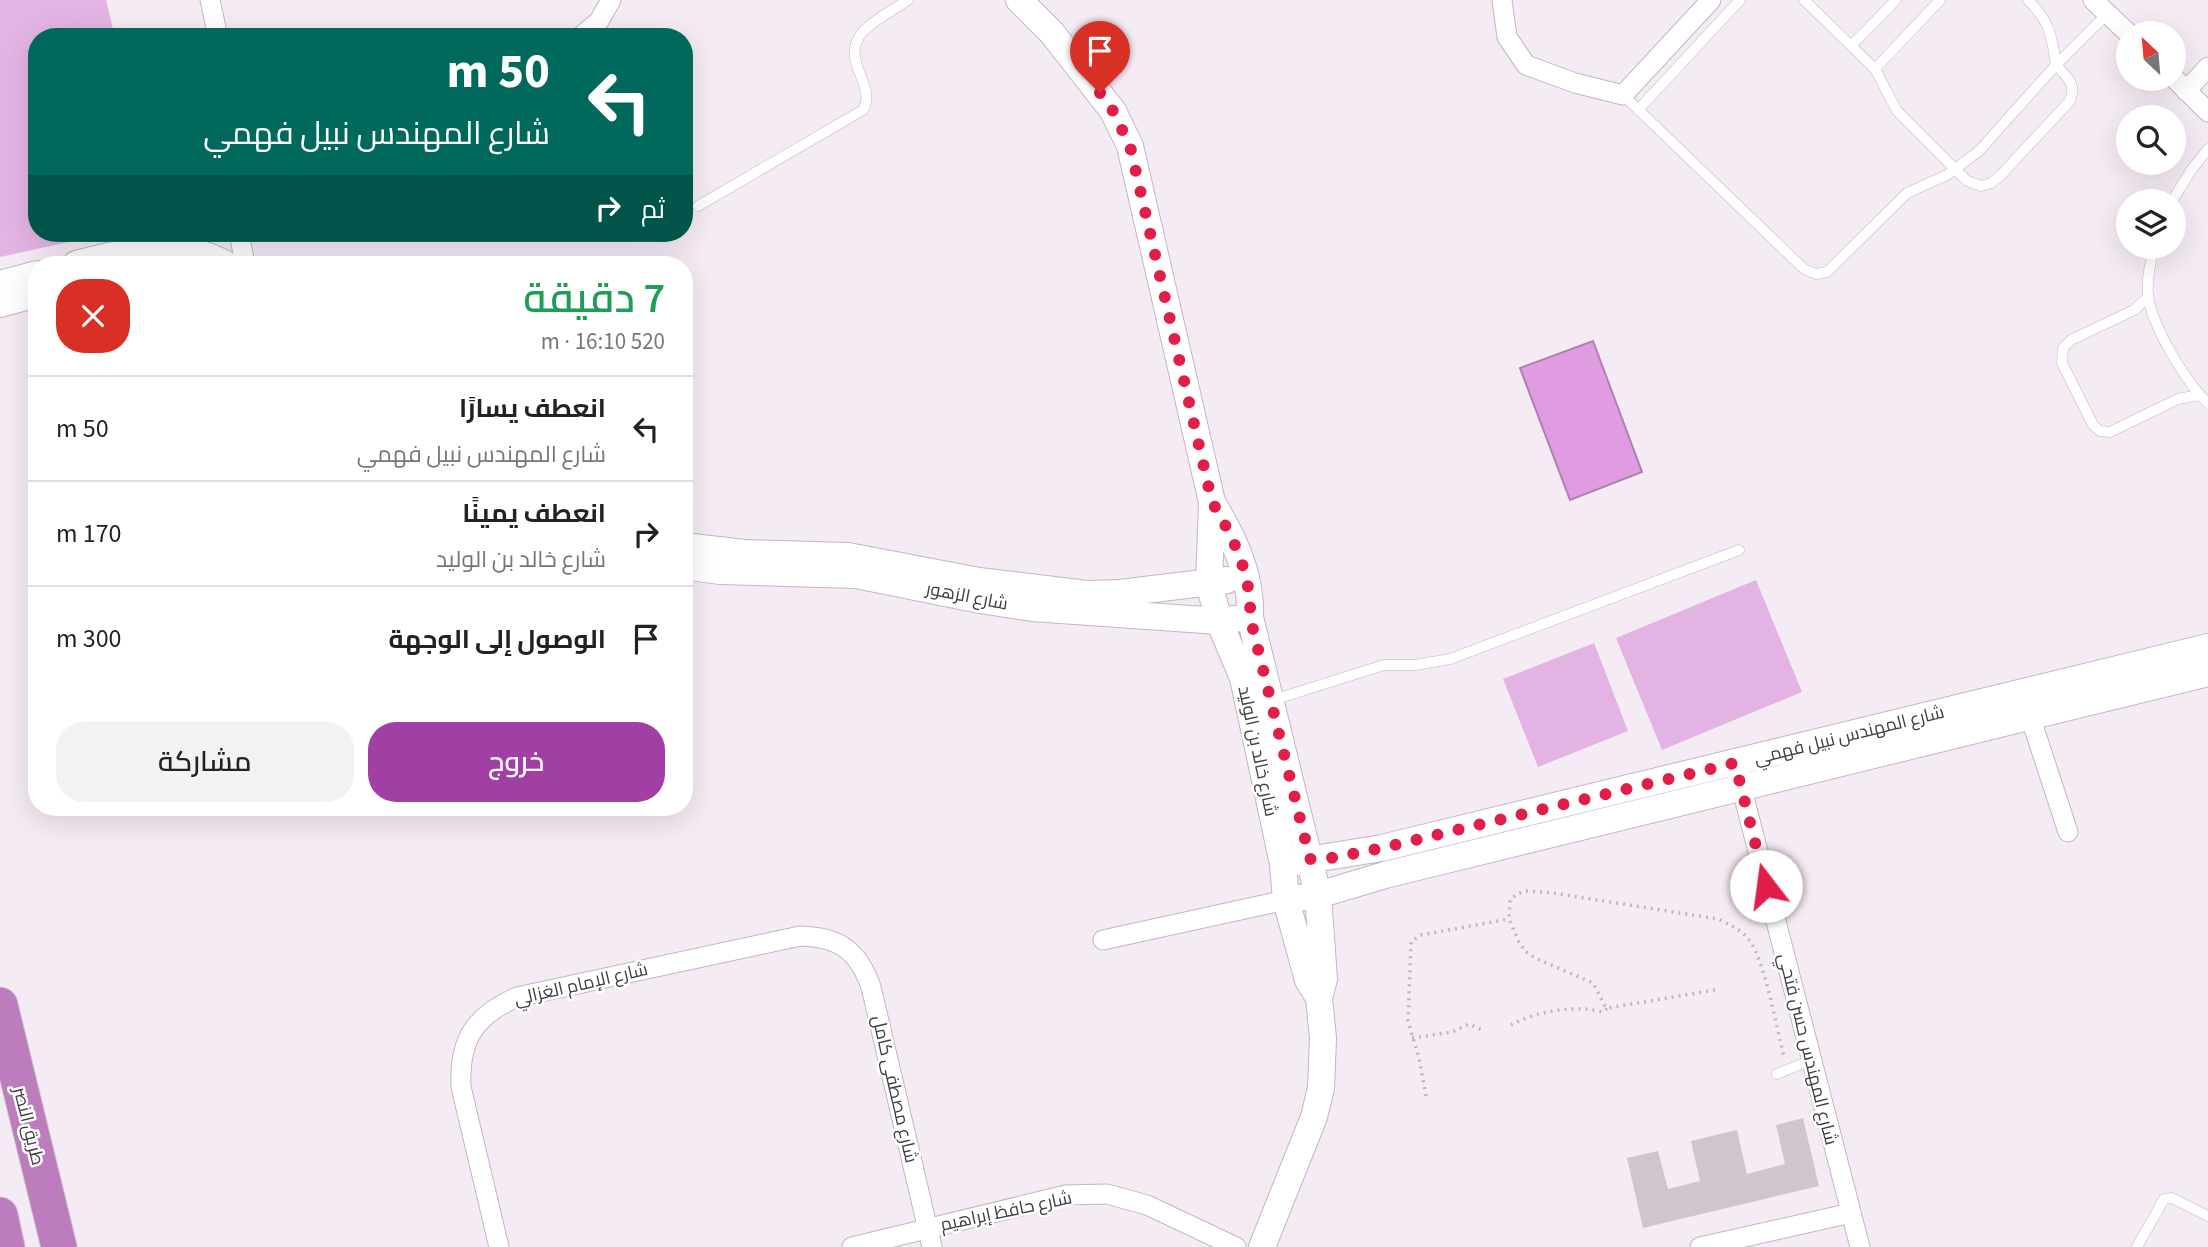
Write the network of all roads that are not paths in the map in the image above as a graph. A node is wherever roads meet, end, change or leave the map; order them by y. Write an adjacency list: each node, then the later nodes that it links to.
1 (210, 0): 14 (street)
2 (611, 0): 15 (street)
3 (908, 0): 28 (lane)
4 (1019, 0): 40 (street, شارع خالد بن الوليد)
5 (1711, 0): 22 (street)
6 (1740, 0): 23 (lane)
7 (1804, 0): 16 (lane)
8 (1896, 0): 16 (lane)
9 (1940, 0): 19 (lane)
10 (2028, 0): 17 (lane)
11 (1502, 1): 22 (street)
12 (2100, 7): 13 (street); 17 (lane)
13 (2116, 22)
14 (216, 28)
15 (591, 28)
16 (1852, 45): 19 (lane)
17 (2056, 65): 26 (lane); 26 (lane)
18 (2208, 67): 20 (street)
19 (1875, 69): 26 (lane)
20 (2186, 80)
21 (2186, 90): 24 (street)
22 (1623, 95): 23 (lane)
23 (1638, 110): 26 (lane)
24 (2208, 112)
25 (2208, 149): 27 (lane)
26 (1956, 169)
27 (2180, 189)
28 (698, 206)
29 (187, 249): 30 (street); 31 (street)
30 (110, 256)
31 (205, 256)
32 (2152, 259): 36 (lane)
33 (28, 276): 34 (street)
34 (0, 284)
35 (28, 296): 37 (street)
36 (2148, 298): 38 (lane); 38 (lane)
37 (0, 304)
38 (2199, 395): 39 (lane)
39 (2208, 402)
40 (1212, 502): 44 (street, شارع خالد بن الوليد); 45 (street, شارع خالد بن الوليد)
41 (693, 547): 45 (street, شارع الزهور)
42 (1739, 550): 50 (lane)
43 (693, 567): 47 (street, شارع الزهور)
44 (1246, 577): 45 (street, شارع الزهور); 46 (street, شارع خالد بن الوليد)
45 (1209, 583): 47 (street, شارع خالد بن الوليد)
46 (1250, 617): 47 (street, شارع الزهور); 50 (street, شارع خالد بن الوليد)
47 (1219, 621): 55 (street, شارع خالد بن الوليد)
48 (2208, 647): 52 (street, شارع المهندس نبيل فهمي)
49 (2208, 673): 51 (street, شارع المهندس نبيل فهمي)
50 (1272, 701): 54 (street, شارع خالد بن الوليد)
51 (2030, 716): 52 (street, شارع المهندس نبيل فهمي); 53 (street)
52 (1738, 775): 54 (street, شارع المهندس نبيل فهمي); 56 (street, شارع المهندس نبيل فهمي); 62 (street, شارع المهندس حسن فتحي)
53 (2068, 832)
54 (1310, 859): 55 (street, شارع المهندس نبيل فهمي); 56 (street, شارع خالد بن الوليد)
55 (1283, 864): 57 (street, شارع خالد بن الوليد)
56 (1318, 895): 57 (street, شارع المهندس نبيل فهمي); 60 (street, شارع خالد بن الوليد)
57 (1286, 900): 58 (street); 60 (street, شارع خالد بن الوليد)
58 (1103, 940)
59 (837, 943): 67 (street, شارع مصطفى كامل); 71 (street, شارع الإمام الغزالي)
60 (1320, 998): 74 (street, شارع خالد بن الوليد)
61 (0, 1005): 70 (highway, طريق النصر)
62 (1811, 1060): 63 (lane); 64 (street, شارع المهندس حسن فتحي)
63 (1777, 1074)
64 (1851, 1213): 68 (street); 76 (street, شارع المهندس حسن فتحي)
65 (0, 1215): 69 (highway)
66 (2208, 1216): 77 (lane)
67 (930, 1238): 72 (street, شارع حافظ إبراهيم); 73 (street, شارع حافظ إبراهيم)
68 (1757, 1241): 75 (street)
69 (8, 1247)
70 (59, 1247)
71 (499, 1247)
72 (852, 1247)
73 (1236, 1247)
74 (1262, 1247)
75 (1700, 1247)
76 (1860, 1247)
77 (2137, 1247)

